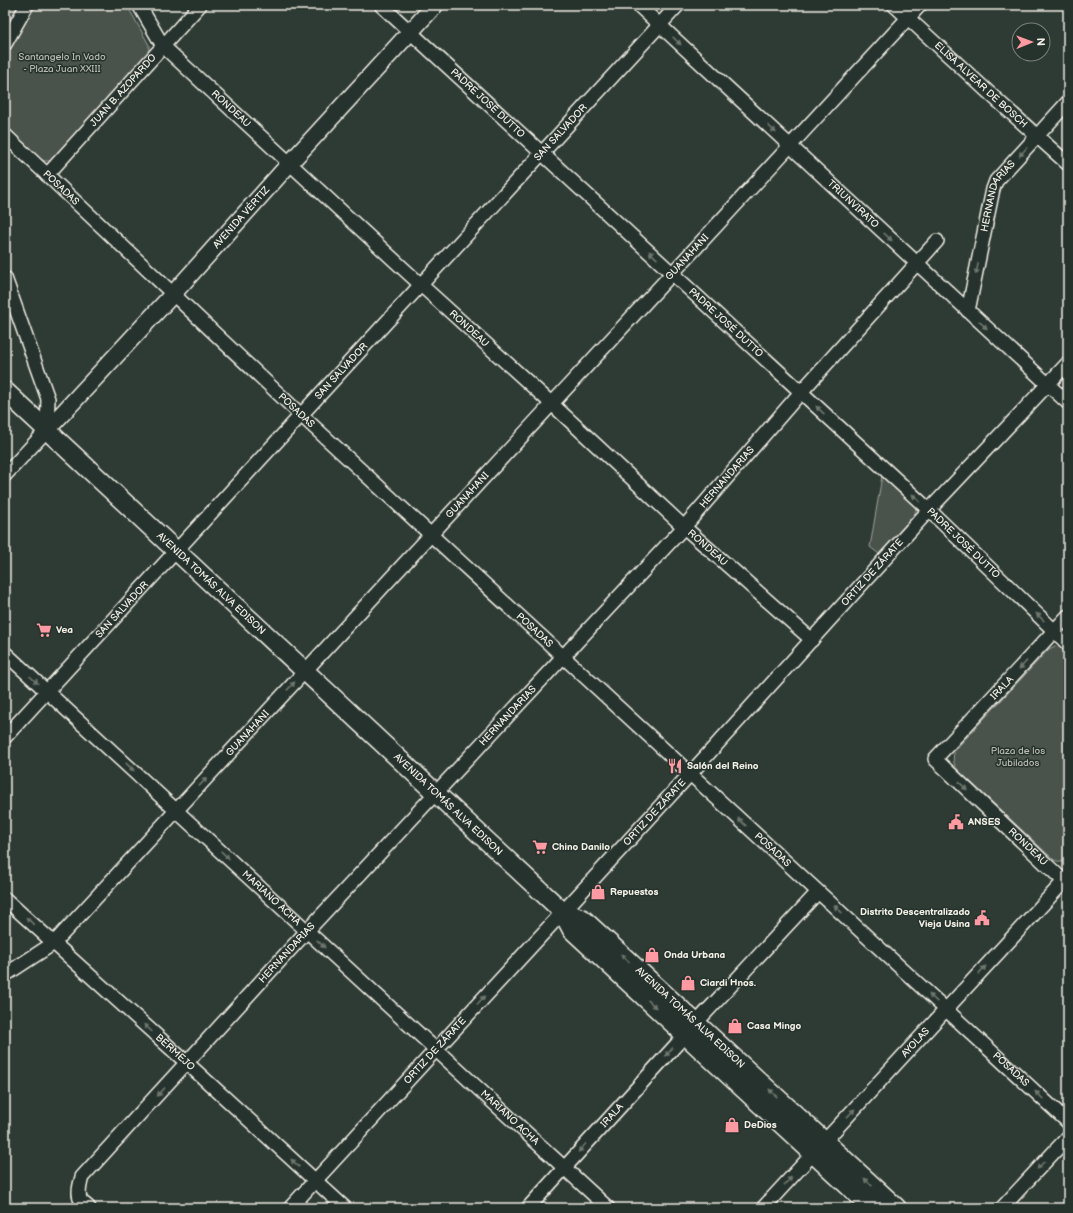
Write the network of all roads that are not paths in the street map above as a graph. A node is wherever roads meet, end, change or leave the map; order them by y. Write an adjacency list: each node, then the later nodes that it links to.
1 (27, 5): 13 (street)
2 (139, 5): 14 (street, RONDEAU)
3 (200, 5): 14 (street, JUAN B. AZOPARDO)
4 (381, 5): 12 (street, PADRE JOSÉ DUTTO)
5 (434, 5): 12 (street, AVENIDA VÉRTIZ)
6 (638, 5): 11 (street, TRIUNVIRATO)
7 (678, 5): 11 (street, SAN SALVADOR)
8 (894, 5): 10 (street, ELISA ALVEAR DE BOSCH)
9 (920, 5): 10 (street, GUANAHANI)
10 (908, 18): 17 (street, ELISA ALVEAR DE BOSCH); 18 (street, GUANAHANI)
11 (660, 25): 18 (street, TRIUNVIRATO, one-way to 18); 19 (street, SAN SALVADOR)
12 (410, 32): 19 (street, PADRE JOSÉ DUTTO); 20 (street, AVENIDA VÉRTIZ)
13 (5, 44)
14 (163, 46): 20 (street, RONDEAU); 22 (street, JUAN B. AZOPARDO)
15 (1068, 102): 17 (street, HERNANDARIAS)
16 (5, 135): 22 (street, POSADAS)
17 (1038, 136): 21 (street, ELISA ALVEAR DE BOSCH); 29 (street, HERNANDARIAS, one-way to 29)
18 (790, 146): 24 (street, TRIUNVIRATO, one-way to 24); 25 (street, GUANAHANI)
19 (542, 152): 25 (street, PADRE JOSÉ DUTTO, one-way to 19); 27 (street, SAN SALVADOR)
20 (290, 163): 27 (street, RONDEAU); 28 (street, AVENIDA VÉRTIZ)
21 (1068, 164)
22 (47, 175): 28 (street, POSADAS)
23 (937, 241): 24 (street, HERNANDARIAS)
24 (917, 264): 29 (street, TRIUNVIRATO); 33 (street, HERNANDARIAS)
25 (672, 273): 33 (street, PADRE JOSÉ DUTTO); 35 (street, GUANAHANI)
26 (5, 278): 37 (street)
27 (421, 285): 35 (street, RONDEAU); 36 (street, SAN SALVADOR)
28 (173, 294): 36 (street, POSADAS); 37 (street, AVENIDA VÉRTIZ)
29 (968, 311): 31 (street, TRIUNVIRATO, one-way to 31)
30 (1068, 363): 31 (street, ORTIZ DE ZÁRATE)
31 (1048, 385): 34 (street, TRIUNVIRATO); 39 (street, ORTIZ DE ZÁRATE)
32 (5, 391): 37 (main road, AVENIDA TOMÁS ALVA EDISON)
33 (801, 392): 39 (street, PADRE JOSÉ DUTTO, one-way to 33); 40 (street, HERNANDARIAS)
34 (1068, 403)
35 (552, 404): 40 (street, RONDEAU); 41 (street, GUANAHANI)
36 (301, 415): 41 (street, POSADAS); 42 (street, SAN SALVADOR)
37 (47, 430): 38 (street); 42 (main road, AVENIDA TOMÁS ALVA EDISON)
38 (5, 475)
39 (929, 510): 44 (street, PADRE JOSÉ DUTTO, one-way to 39); 45 (street, ORTIZ DE ZÁRATE)
40 (684, 527): 45 (street, RONDEAU); 48 (street, HERNANDARIAS)
41 (431, 535): 48 (street, POSADAS); 49 (street, GUANAHANI)
42 (176, 551): 49 (main road, AVENIDA TOMÁS ALVA EDISON); 50 (street, SAN SALVADOR)
43 (1068, 616): 44 (street, IRALA)
44 (1054, 631): 46 (street, PADRE JOSÉ DUTTO); 52 (street, IRALA, one-way to 52)
45 (812, 640): 53 (street, ORTIZ DE ZÁRATE)
46 (1068, 644)
47 (5, 653): 50 (street, MARIANO ACHA, one-way to 50)
48 (563, 656): 53 (street, POSADAS); 54 (street, HERNANDARIAS)
49 (306, 671): 54 (main road, AVENIDA TOMÁS ALVA EDISON); 55 (street, GUANAHANI, one-way to 49)
50 (47, 692): 51 (street, SAN SALVADOR); 55 (street, MARIANO ACHA, one-way to 55)
51 (5, 737)
52 (935, 760): 56 (street, RONDEAU, one-way to 56)
53 (690, 774): 57 (street, POSADAS, one-way to 53); 59 (street, ORTIZ DE ZÁRATE)
54 (436, 793): 59 (main road, AVENIDA TOMÁS ALVA EDISON); 60 (street, HERNANDARIAS)
55 (177, 811): 60 (street, MARIANO ACHA, one-way to 60); 61 (street, GUANAHANI)
56 (1067, 881): 63 (street, AYOLAS, one-way to 56)
57 (818, 892): 63 (street, POSADAS, one-way to 57); 64 (street, IRALA)
58 (5, 898): 61 (street, BERMEJO, one-way to 58)
59 (562, 911): 64 (main road, AVENIDA TOMÁS ALVA EDISON, one-way to 64); 64 (main road, AVENIDA TOMÁS ALVA EDISON, one-way to 59); 65 (street, ORTIZ DE ZÁRATE, one-way to 59)
60 (307, 931): 65 (street, MARIANO ACHA, one-way to 65); 66 (street, HERNANDARIAS)
61 (54, 943): 62 (street, GUANAHANI); 66 (street, BERMEJO, one-way to 61)
62 (5, 975)
63 (946, 1009): 67 (street, POSADAS, one-way to 63); 69 (street, AYOLAS, one-way to 63)
64 (690, 1029): 69 (main road, AVENIDA TOMÁS ALVA EDISON); 70 (street, IRALA, one-way to 70)
65 (436, 1049): 70 (street, MARIANO ACHA); 71 (street, ORTIZ DE ZÁRATE)
66 (187, 1063): 71 (street, BERMEJO, one-way to 66); 72 (street, HERNANDARIAS, one-way to 72)
67 (1068, 1122)
68 (1068, 1136): 80 (street, one-way to 80)
69 (819, 1148): 77 (street, AYOLAS, one-way to 69); 78 (main road, AVENIDA TOMÁS ALVA EDISON); 79 (main road, AVENIDA TOMÁS ALVA EDISON, one-way to 69)
70 (564, 1168): 75 (street, IRALA); 76 (street, MARIANO ACHA)
71 (315, 1180): 73 (street, ORTIZ DE ZÁRATE); 74 (street, BERMEJO)
72 (89, 1208)
73 (290, 1208)
74 (345, 1208)
75 (528, 1208)
76 (608, 1208)
77 (763, 1208)
78 (872, 1208)
79 (897, 1208)
80 (1002, 1208)

